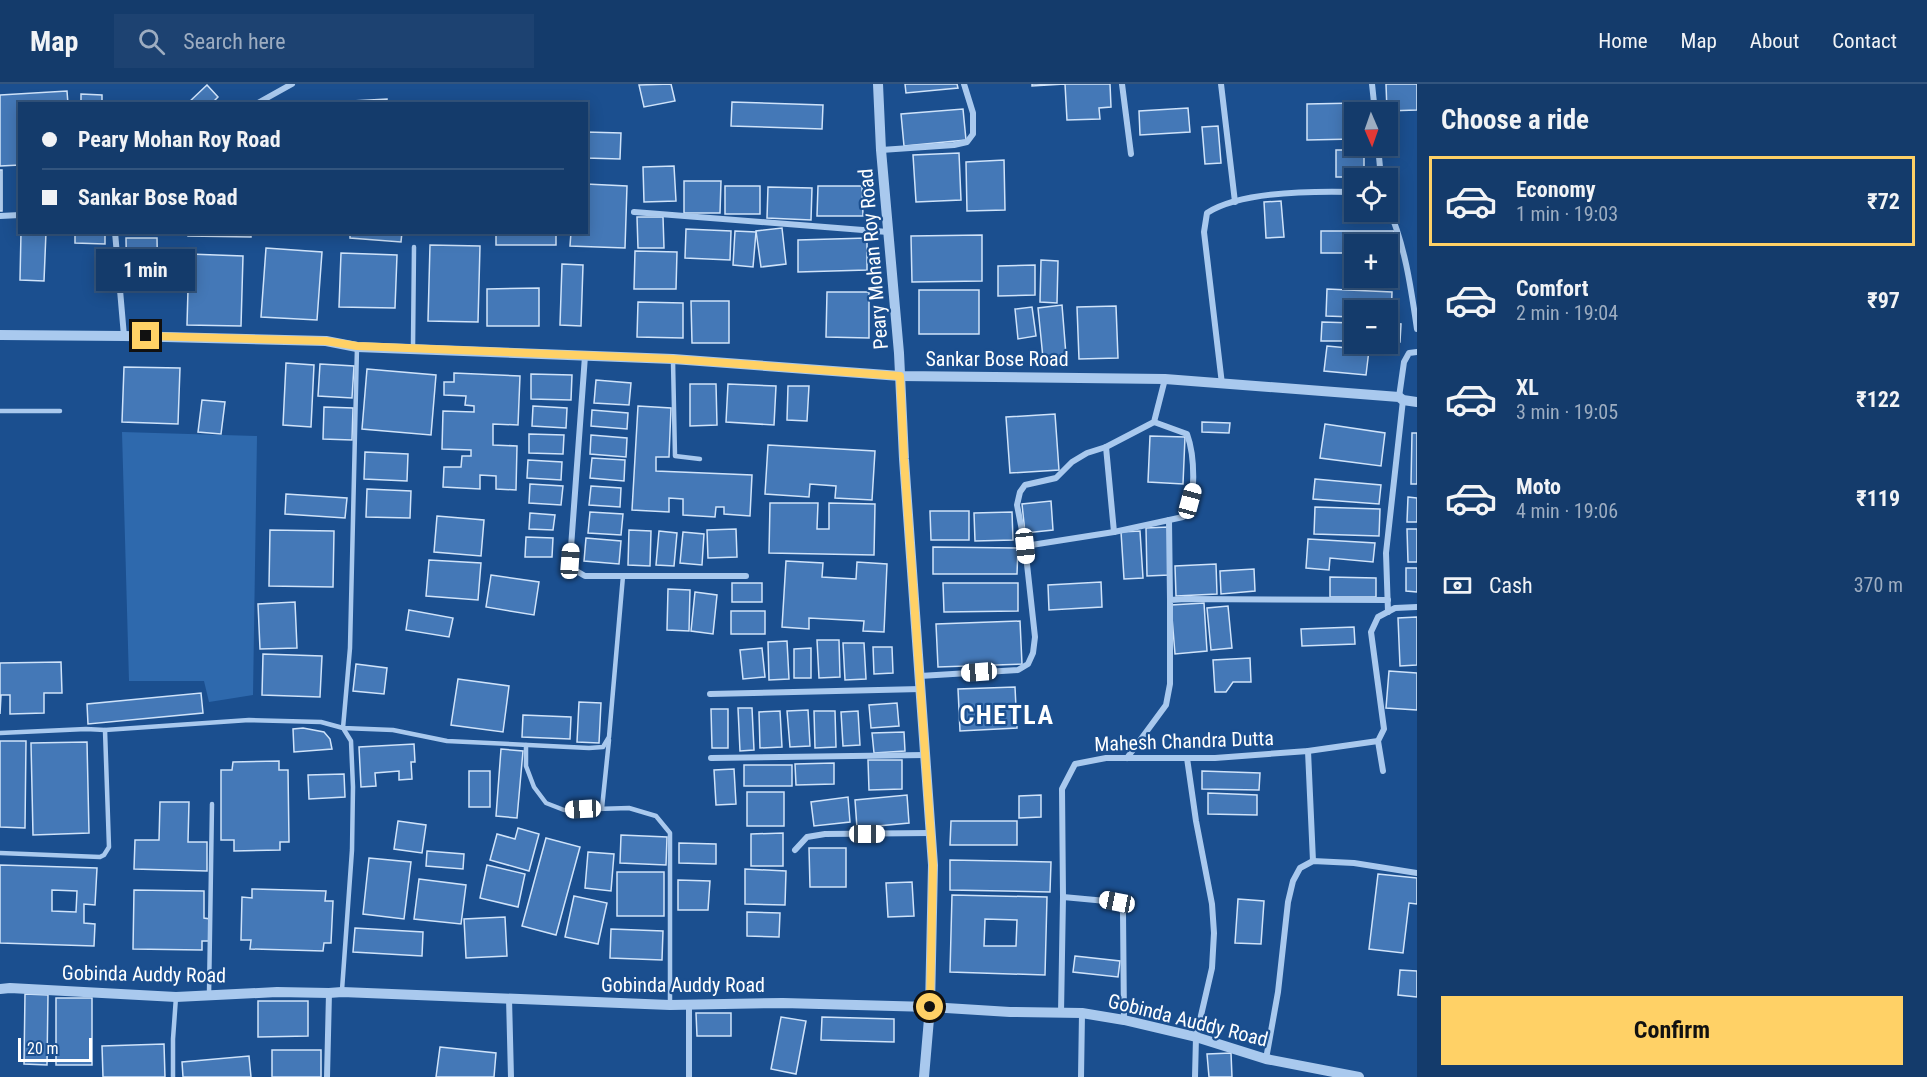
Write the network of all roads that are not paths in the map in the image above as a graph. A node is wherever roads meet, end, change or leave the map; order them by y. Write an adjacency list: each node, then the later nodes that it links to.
1 (292, 84): 7 (street)
2 (878, 84): 9 (street, Peary Mohan Roy Road)
3 (964, 84): 9 (street)
4 (1122, 84): 10 (street)
5 (1221, 84): 12 (street)
6 (1372, 84): 8 (street)
7 (260, 102)
8 (1374, 102)
9 (881, 150): 17 (street, Peary Mohan Roy Road)
10 (1131, 153)
11 (1344, 192): 12 (street)
12 (1235, 201): 30 (street)
13 (634, 212): 17 (street)
14 (18, 215): 15 (street)
15 (0, 216)
16 (1395, 222): 20 (street)
17 (888, 232): 28 (street, Peary Mohan Roy Road)
18 (115, 234): 22 (street)
19 (414, 247): 24 (lane)
20 (1417, 329)
21 (0, 335): 22 (street, Sankar Bose Road)
22 (124, 336): 23 (street, Sankar Bose Road)
23 (357, 346): 24 (street, Sankar Bose Road); 50 (lane)
24 (413, 347): 26 (street, Sankar Bose Road)
25 (1417, 352): 31 (street)
26 (585, 356): 27 (street, Sankar Bose Road); 41 (street)
27 (673, 359): 28 (street, Sankar Bose Road); 37 (lane)
28 (900, 376): 29 (street, Sankar Bose Road); 47 (street, Peary Mohan Roy Road)
29 (1165, 379): 30 (street, Sankar Bose Road); 35 (street)
30 (1222, 384): 31 (street, Sankar Bose Road)
31 (1401, 398): 32 (street, Sankar Bose Road); 44 (street)
32 (1417, 402)
33 (0, 411): 34 (lane)
34 (60, 411)
35 (1154, 422): 36 (street); 38 (street)
36 (1106, 447): 39 (street); 40 (street)
37 (700, 459)
38 (1169, 520): 39 (street); 43 (street)
39 (1114, 532): 40 (street)
40 (1025, 546): 47 (street)
41 (623, 575): 42 (street); 53 (lane)
42 (746, 576)
43 (1170, 600): 44 (street); 59 (street)
44 (1388, 600): 46 (street)
45 (1417, 607): 46 (street)
46 (1388, 612): 54 (street)
47 (920, 676): 48 (street, Peary Mohan Roy Road)
48 (921, 689): 49 (street); 57 (street, Peary Mohan Roy Road)
49 (710, 694)
50 (343, 728): 51 (lane); 55 (lane); 71 (lane)
51 (105, 730): 52 (lane); 66 (lane)
52 (0, 733)
53 (609, 737): 55 (lane); 63 (lane)
54 (1378, 741): 56 (street, Mahesh Chandra Dutta); 61 (street)
55 (526, 745): 63 (lane)
56 (1308, 752): 60 (street, Mahesh Chandra Dutta); 67 (street)
57 (925, 754): 58 (street); 64 (street, Peary Mohan Roy Road)
58 (711, 758)
59 (1127, 758): 60 (street, Mahesh Chandra Dutta); 69 (street, Mahesh Chandra Dutta)
60 (1187, 758): 82 (street)
61 (1383, 771)
62 (212, 804): 73 (lane)
63 (602, 808): 76 (lane)
64 (930, 834): 65 (street); 78 (street, Peary Mohan Roy Road)
65 (795, 850)
66 (0, 854)
67 (1312, 861): 68 (street); 83 (street)
68 (1417, 873)
69 (1063, 897): 79 (street, Mahesh Chandra Dutta); 81 (street)
70 (0, 989): 74 (street, Gobinda Auddy Road)
71 (342, 992): 72 (street, Gobinda Auddy Road); 75 (street, Gobinda Auddy Road)
72 (329, 993): 73 (street, Gobinda Auddy Road); 85 (street)
73 (209, 995): 74 (street, Gobinda Auddy Road)
74 (176, 997): 84 (lane)
75 (509, 997): 76 (street, Gobinda Auddy Road); 86 (street)
76 (670, 1005): 77 (street, Gobinda Auddy Road)
77 (689, 1005): 78 (street, Gobinda Auddy Road); 87 (street)
78 (930, 1007): 79 (street, Gobinda Auddy Road); 88 (street, Peary Mohan Roy Road)
79 (1061, 1013): 80 (street, Gobinda Auddy Road)
80 (1082, 1013): 81 (street, Gobinda Auddy Road); 89 (street)
81 (1124, 1020): 82 (street, Gobinda Auddy Road)
82 (1196, 1037): 83 (street, Gobinda Auddy Road); 90 (street)
83 (1266, 1059): 91 (street, Gobinda Auddy Road)
84 (173, 1077)
85 (327, 1077)
86 (511, 1077)
87 (688, 1077)
88 (924, 1077)
89 (1081, 1077)
90 (1195, 1077)
91 (1359, 1077)

